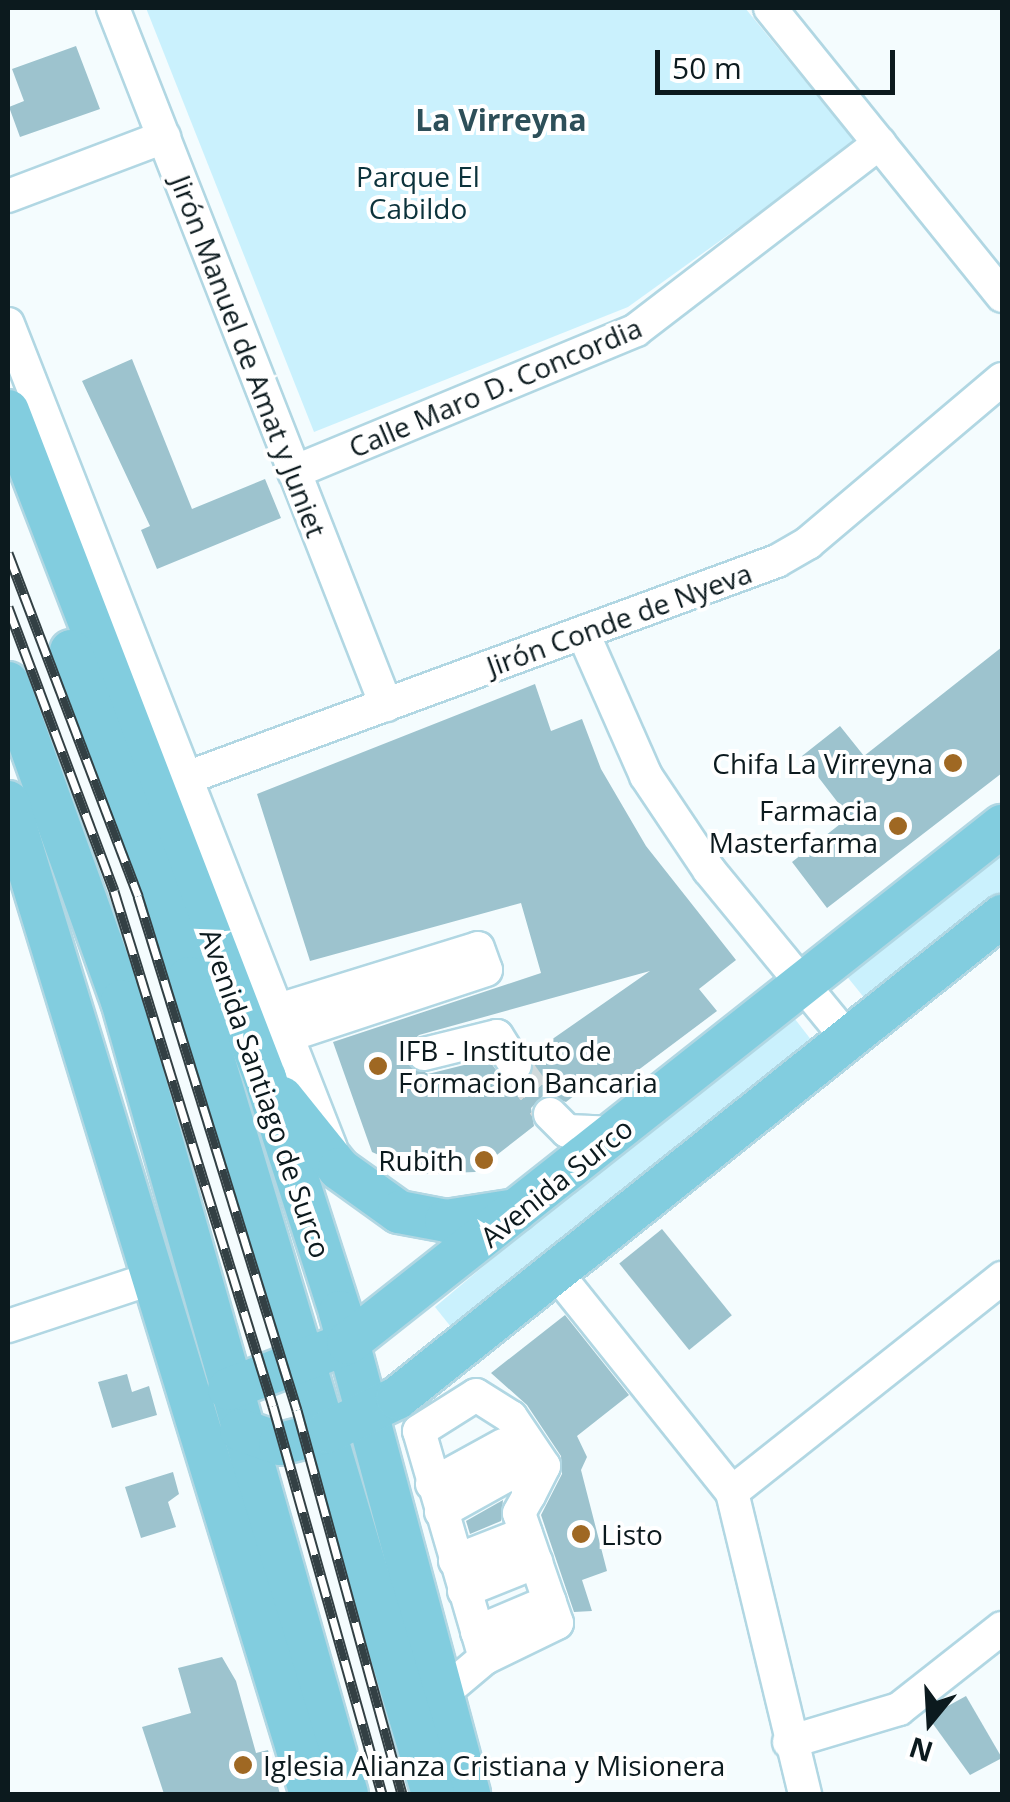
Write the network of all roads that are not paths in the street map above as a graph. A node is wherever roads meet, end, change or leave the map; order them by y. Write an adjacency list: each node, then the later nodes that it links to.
1 (113, 8): 3 (street, Jirón Manuel de Amat y Juniet)
2 (770, 8): 4 (street)
3 (164, 137): 5 (street); 10 (street, Jirón Manuel de Amat y Juniet)
4 (880, 143): 6 (street); 10 (street, Calle Maro D. Concordia)
5 (8, 196)
6 (1002, 296)
7 (8, 324): 15 (street)
8 (1002, 379): 12 (street, Jirón Conde de Nyeva)
9 (8, 410): 26 (main road, Avenida Santiago de Surco)
10 (294, 472): 14 (street, Jirón Manuel de Amat y Juniet)
11 (8, 489): 37 (main road, Avenida Santiago de Surco)
12 (583, 633): 14 (street, Jirón Conde de Nyeva); 20 (street)
13 (8, 683): 21 (main road)
14 (386, 705): 15 (street, Jirón Conde de Nyeva)
15 (189, 777): 22 (street)
16 (8, 802): 18 (main road)
17 (1002, 826): 20 (main road, Avenida Surco)
18 (30, 866): 21 (main road); 32 (main road)
19 (1002, 916): 23 (main road)
20 (802, 982): 23 (street); 28 (main road, Avenida Surco)
21 (122, 1001): 38 (main road)
22 (284, 1022): 22 (street); 29 (street)
23 (847, 1038): 31 (main road)
24 (424, 1054): 25 (street)
25 (515, 1065)
26 (265, 1078): 29 (main road); 35 (main road, Avenida Santiago de Surco)
27 (550, 1114): 28 (street)
28 (616, 1133): 30 (main road, Avenida Surco)
29 (340, 1169): 30 (main road)
30 (526, 1207): 35 (main road, Avenida Surco)
31 (558, 1276): 36 (main road); 44 (street)
32 (156, 1277): 34 (street); 53 (main road)
33 (1002, 1278): 44 (street)
34 (8, 1326)
35 (348, 1343): 37 (main road, Avenida Surco); 40 (main road, Avenida Santiago de Surco)
36 (452, 1359): 39 (street); 40 (main road)
37 (306, 1362): 38 (main road, Avenida Surco); 42 (main road, Avenida Santiago de Surco)
38 (229, 1389): 41 (main road)
39 (476, 1395): 40 (street); 43 (street); 43 (street)
40 (403, 1421): 42 (main road); 45 (street); 50 (main road, Avenida Santiago de Surco)
41 (241, 1430): 42 (main road); 51 (main road)
42 (327, 1432): 55 (main road, Avenida Santiago de Surco)
43 (517, 1469): 45 (street); 46 (street)
44 (733, 1490): 52 (street)
45 (437, 1498): 47 (street)
46 (531, 1547): 47 (street); 49 (street)
47 (460, 1576): 49 (street)
48 (1002, 1628): 52 (street)
49 (480, 1645): 50 (street)
50 (440, 1695): 56 (main road, Avenida Santiago de Surco)
51 (320, 1702): 53 (main road); 54 (main road)
52 (789, 1742): 57 (street)
53 (315, 1794)
54 (347, 1794)
55 (433, 1794)
56 (469, 1794)
57 (805, 1794)

